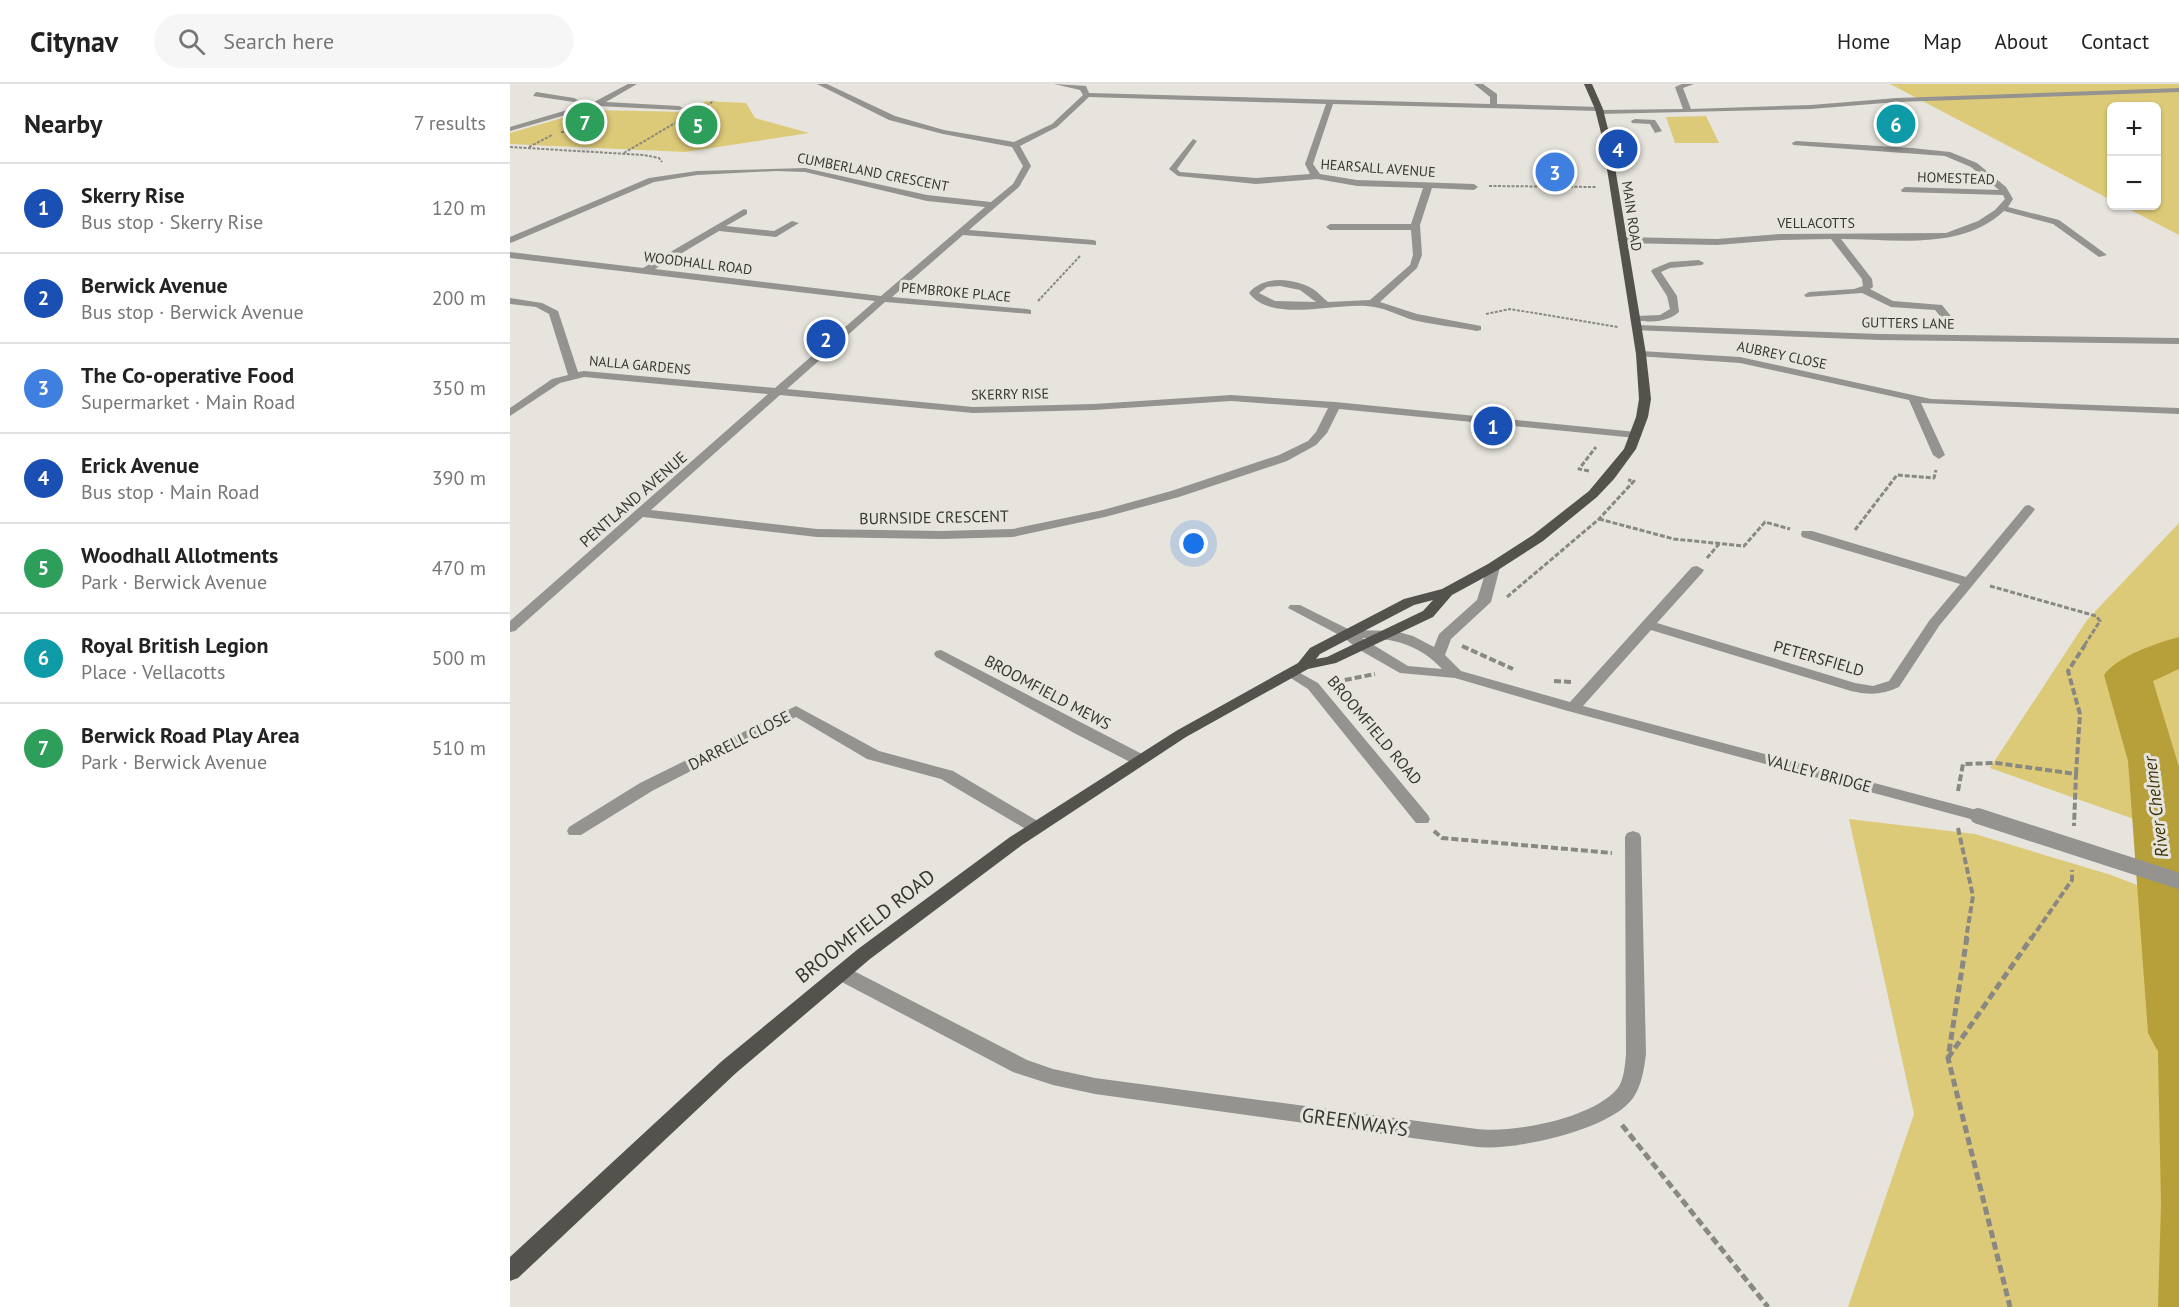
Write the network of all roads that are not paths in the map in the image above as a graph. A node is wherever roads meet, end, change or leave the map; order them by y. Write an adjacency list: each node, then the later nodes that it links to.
1 (633, 84): 11 (street)
2 (821, 84): 24 (street)
3 (1058, 84): 9 (street)
4 (1478, 84): 13 (street)
5 (1588, 84): 17 (main road, MAIN ROAD)
6 (1690, 84): 16 (street)
7 (2179, 90): 12 (street)
8 (536, 94): 11 (street)
9 (1087, 95): 10 (street); 24 (street)
10 (1330, 102): 13 (street); 25 (street)
11 (600, 103): 14 (street); 20 (street)
12 (1838, 105): 15 (street); 16 (street)
13 (1493, 106): 17 (street)
14 (679, 108)
15 (1847, 110)
16 (1685, 111): 17 (street)
17 (1601, 114): 18 (street); 40 (main road, MAIN ROAD)
18 (1614, 121)
19 (1626, 121): 21 (street)
20 (510, 129)
21 (1658, 131)
22 (1193, 141): 25 (street, HEARSALL AVENUE)
23 (1796, 143): 29 (street)
24 (1015, 145): 30 (street, PENTLAND AVENUE)
25 (1317, 176): 26 (street, HEARSALL AVENUE)
26 (1428, 186): 27 (street, HEARSALL AVENUE); 34 (street)
27 (1474, 187)
28 (1905, 190): 29 (street, HOMESTEAD)
29 (2007, 193): 31 (street)
30 (992, 205): 37 (street, PENTLAND AVENUE); 39 (street, CUMBERLAND CRESCENT)
31 (2002, 208): 38 (street, VELLACOTTS); 43 (street)
32 (744, 212): 36 (street)
33 (795, 223): 36 (street)
34 (1416, 226): 35 (street); 50 (street)
35 (1330, 227)
36 (716, 228): 45 (street)
37 (960, 232): 41 (street); 48 (street, PENTLAND AVENUE)
38 (1834, 237): 40 (street, VELLACOTTS); 46 (street)
39 (510, 240)
40 (1622, 240): 54 (main road, MAIN ROAD)
41 (1093, 243)
42 (510, 255): 45 (street, WOODHALL ROAD)
43 (2102, 255)
44 (1699, 263): 54 (street)
45 (645, 271): 48 (street, WOODHALL ROAD)
46 (1864, 290): 47 (street); 53 (street)
47 (1809, 295)
48 (884, 299): 52 (street, PEMBROKE PLACE); 59 (street, PENTLAND AVENUE)
49 (510, 301): 58 (street)
50 (1373, 303): 51 (street); 55 (street)
51 (1324, 304): 51 (street)
52 (1027, 312)
53 (1949, 320)
54 (1636, 323): 56 (street, GUTTERS LANE); 57 (main road, MAIN ROAD)
55 (1473, 327)
56 (2179, 341)
57 (1641, 354): 60 (street, AUBREY CLOSE); 64 (main road, BROOMFIELD ROAD)
58 (574, 375): 59 (street, NALLA GARDENS); 63 (street, NALLA GARDENS)
59 (778, 394): 61 (street, SKERRY RISE); 67 (street, PENTLAND AVENUE)
60 (1914, 400): 62 (street, AUBREY CLOSE); 65 (street)
61 (1335, 405): 64 (street, SKERRY RISE); 67 (street, BURNSIDE CRESCENT)
62 (2179, 411)
63 (510, 413)
64 (1636, 435): 69 (main road, BROOMFIELD ROAD)
65 (1939, 455)
66 (2029, 509): 71 (street, PETERSFIELD)
67 (642, 513): 75 (street, PENTLAND AVENUE)
68 (1807, 534): 71 (street)
69 (1493, 567): 72 (main road, BROOMFIELD ROAD); 80 (street)
70 (1697, 570): 74 (street)
71 (1969, 582): 74 (street, PETERSFIELD)
72 (1447, 592): 76 (main road, BROOMFIELD ROAD); 77 (main road, BROOMFIELD ROAD)
73 (1295, 608): 77 (street)
74 (1649, 625): 83 (street)
75 (510, 628)
76 (1388, 633): 77 (street); 78 (main road, BROOMFIELD ROAD); 80 (street)
77 (1348, 634): 78 (street, VALLEY BRIDGE); 81 (main road, BROOMFIELD ROAD)
78 (1363, 645): 81 (main road, BROOMFIELD ROAD); 82 (street, VALLEY BRIDGE)
79 (941, 654): 84 (street, BROOMFIELD MEWS)
80 (1439, 654): 82 (street)
81 (1297, 669): 84 (main road, BROOMFIELD ROAD); 85 (street, BROOMFIELD ROAD)
82 (1456, 674): 83 (street, VALLEY BRIDGE)
83 (1573, 708): 89 (street, VALLEY BRIDGE, bridge)
84 (1138, 759): 86 (main road, BROOMFIELD ROAD)
85 (1422, 819)
86 (1035, 827): 87 (street, DARRELL CLOSE); 90 (main road, BROOMFIELD ROAD)
87 (575, 831)
88 (1634, 846): 90 (street, GREENWAYS)
89 (2179, 881)
90 (843, 974): 91 (main road, BROOMFIELD ROAD)
91 (510, 1271)

